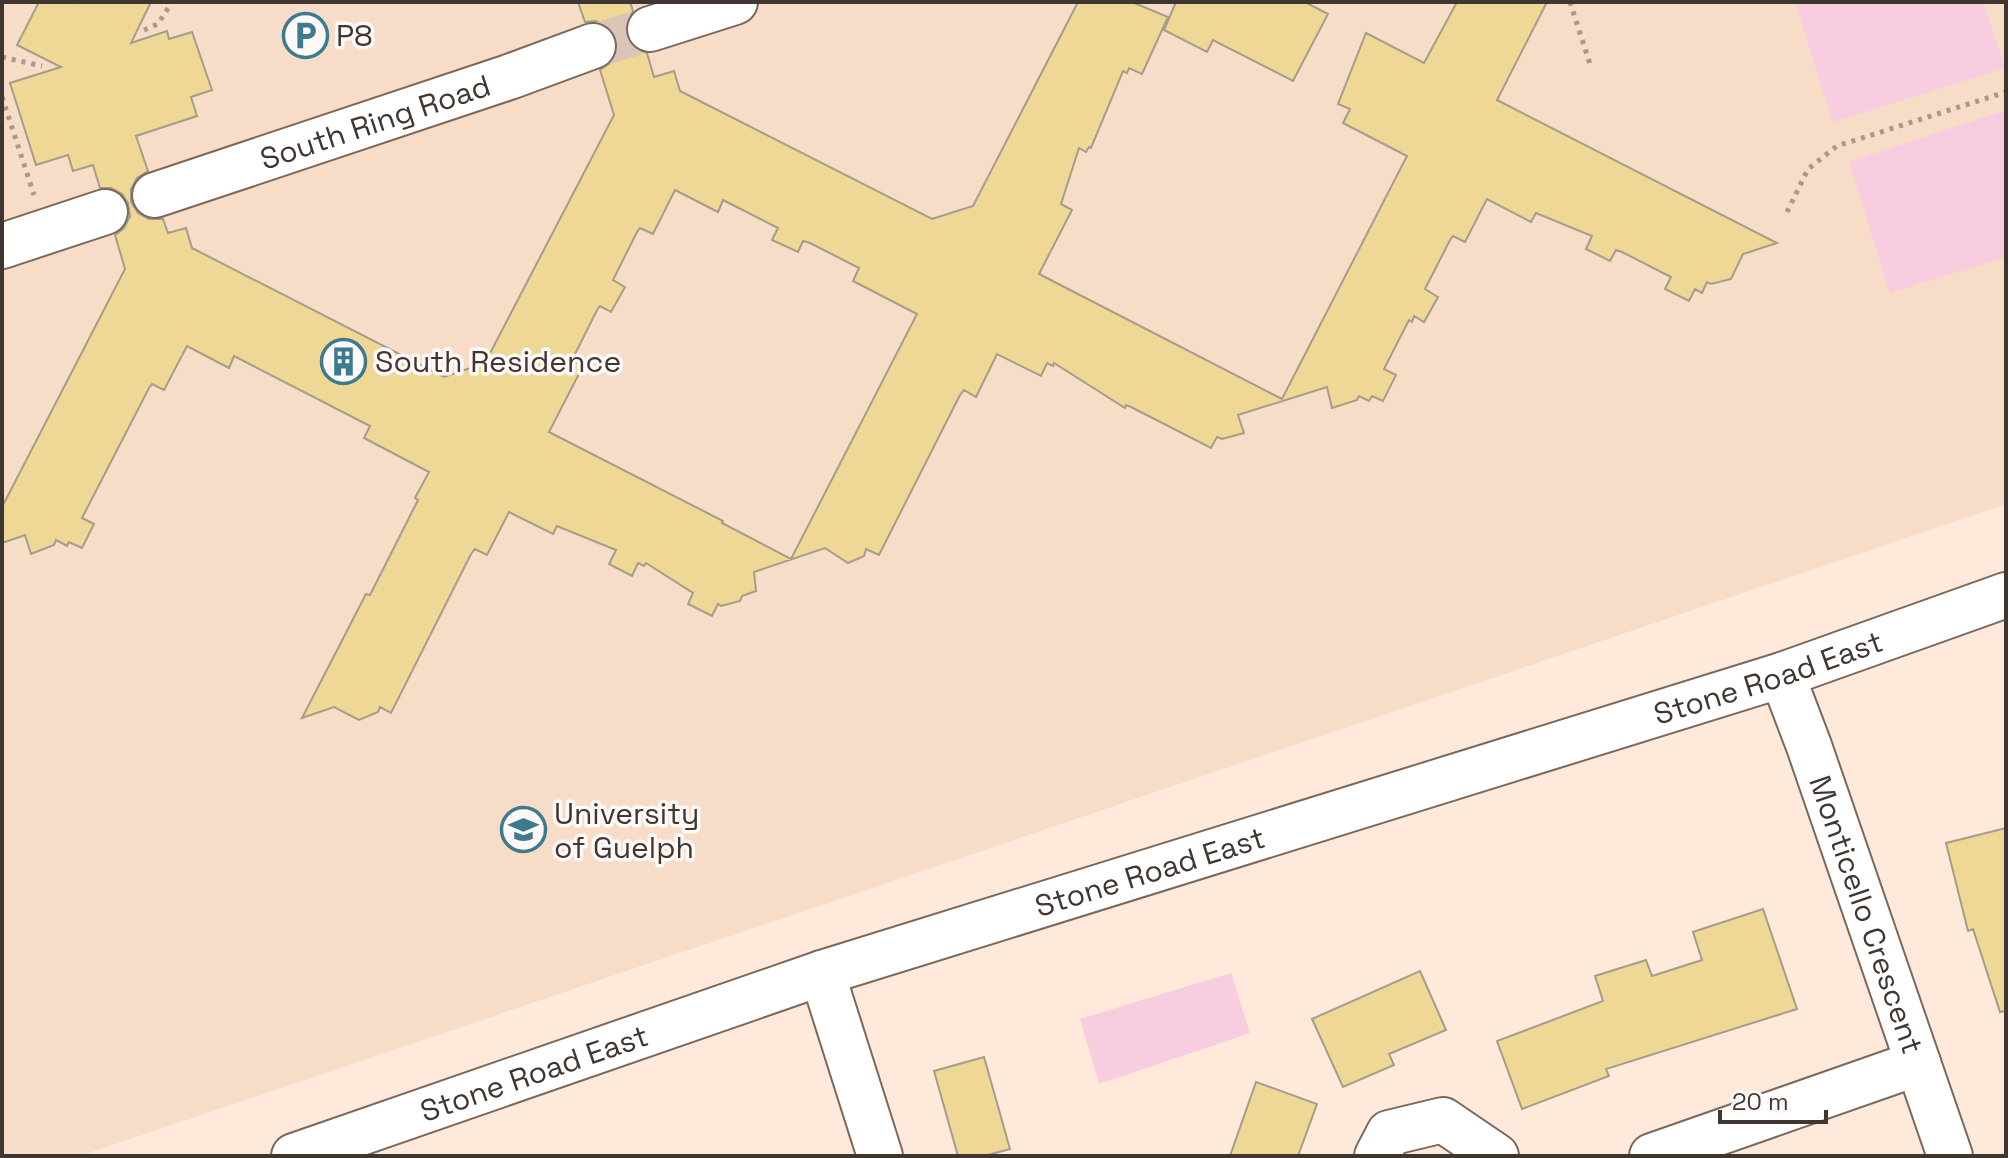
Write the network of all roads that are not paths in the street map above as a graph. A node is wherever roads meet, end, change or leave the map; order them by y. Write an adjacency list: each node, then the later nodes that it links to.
1 (735, 2): 2 (street)
2 (650, 29)
3 (593, 46): 4 (street, South Ring Road)
4 (155, 195)
5 (105, 212): 6 (street)
6 (2, 246)
7 (2006, 595): 8 (street, Stone Road East)
8 (1782, 675): 9 (street, Stone Road East); 10 (street, Monticello Crescent)
9 (822, 973): 11 (street, Stone Road East); 12 (street)
10 (1918, 1063): 15 (street); 16 (street, Monticello Crescent)
11 (294, 1156)
12 (880, 1156)
13 (1377, 1156): 14 (street)
14 (1496, 1156)
15 (1652, 1156)
16 (1950, 1156)

